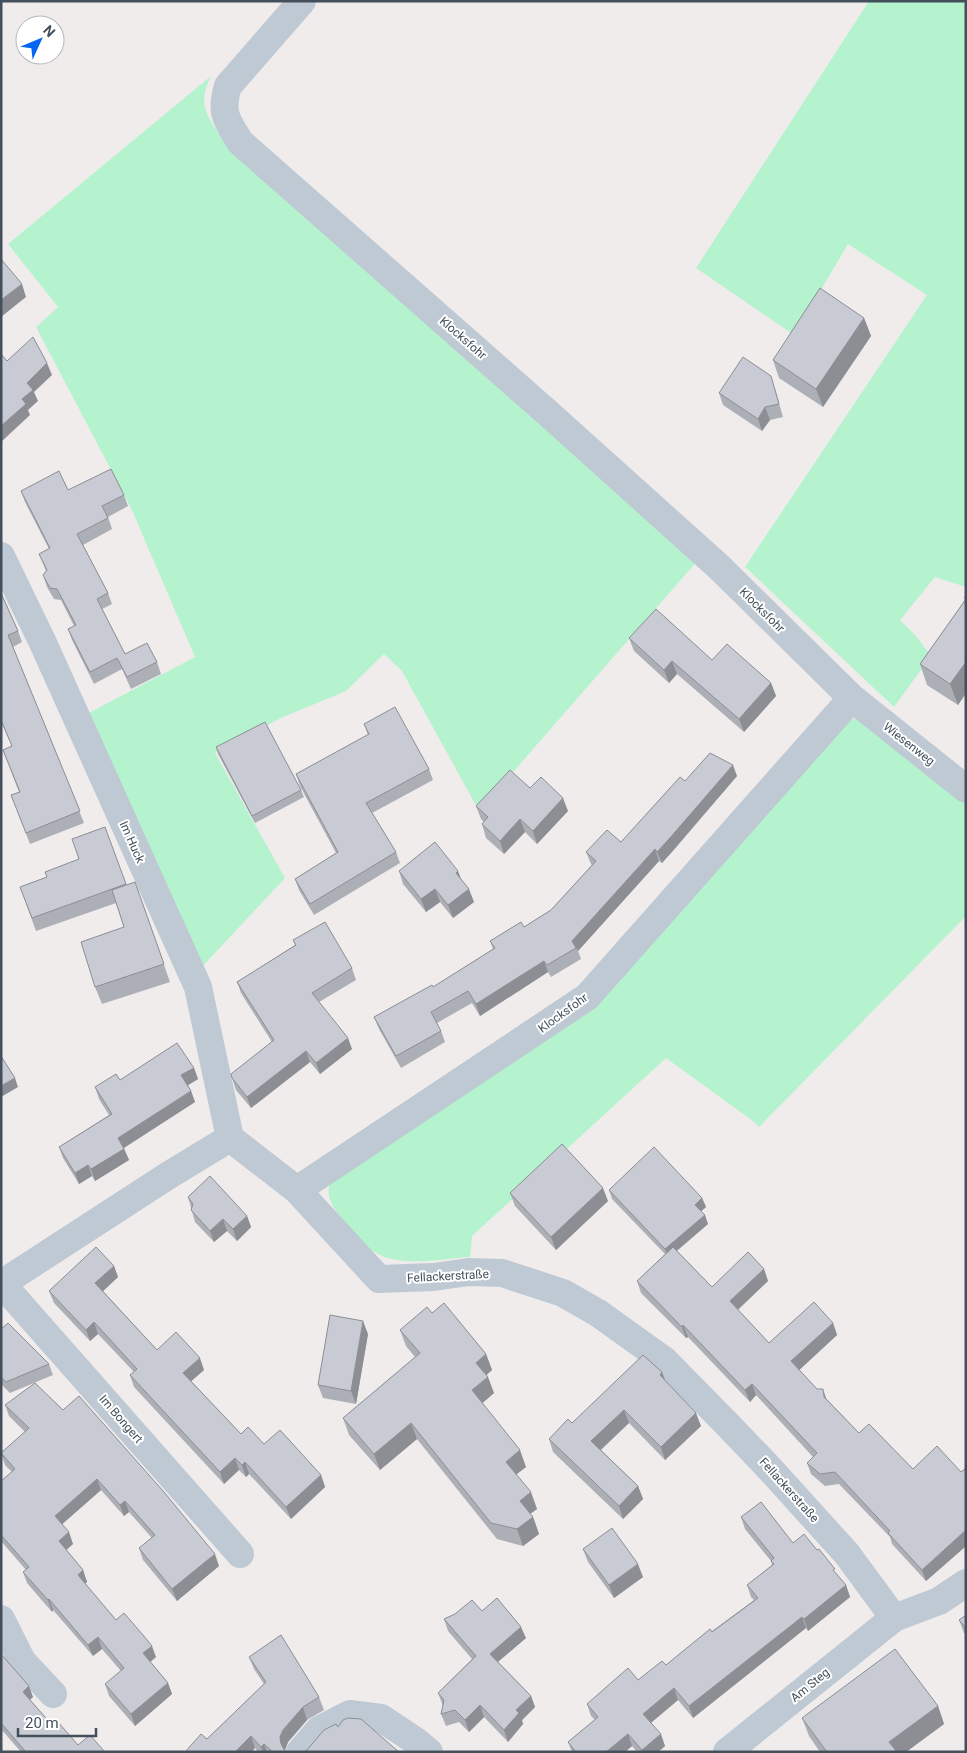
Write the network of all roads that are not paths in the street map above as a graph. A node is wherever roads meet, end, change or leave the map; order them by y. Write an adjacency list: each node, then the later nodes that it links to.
1 (302, 1): 3 (street, Klocksfohr)
2 (1, 556): 5 (street, Im Huck)
3 (852, 698): 4 (street, Wiesenweg); 6 (street, Klocksfohr)
4 (966, 789)
5 (230, 1138): 6 (street, Fellackerstraße); 7 (street)
6 (297, 1190): 10 (street, Fellackerstraße)
7 (2, 1284): 8 (street, Im Bongert)
8 (240, 1554)
9 (966, 1583): 10 (street)
10 (894, 1618): 15 (street, Am Steg)
11 (1, 1619): 12 (street)
12 (53, 1694)
13 (300, 1752): 14 (street)
14 (429, 1752)
15 (727, 1752)

